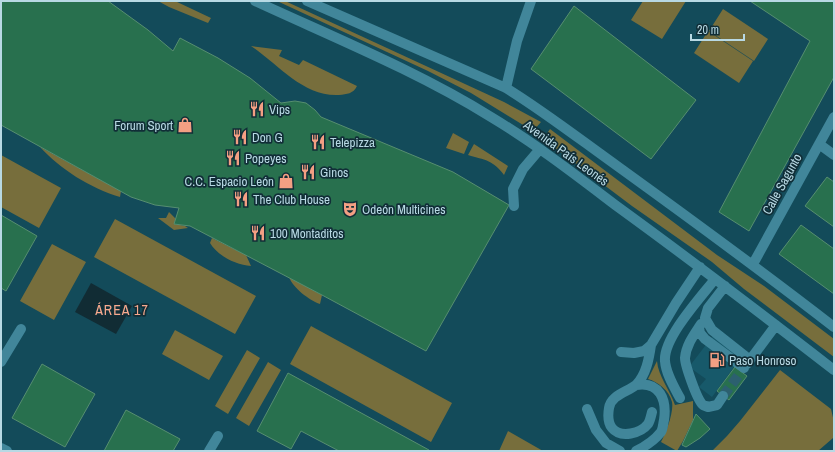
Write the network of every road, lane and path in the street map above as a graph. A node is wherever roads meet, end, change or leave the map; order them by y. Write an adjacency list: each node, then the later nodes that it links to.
1 (255, 1): 7 (street, Avenida País Leonés)
2 (307, 1): 4 (street, Avenida País Leonés)
3 (531, 1): 4 (street)
4 (506, 88): 10 (street, Avenida País Leonés)
5 (834, 117): 6 (street, Calle Sagunto)
6 (819, 144): 8 (street); 10 (street, Calle Sagunto)
7 (540, 149): 9 (street); 11 (street, Avenida País Leonés)
8 (834, 155)
9 (514, 206)
10 (753, 264): 17 (street, Avenida País Leonés)
11 (700, 267): 12 (street, Avenida País Leonés); 19 (street)
12 (715, 279): 13 (street, Avenida País Leonés); 26 (street)
13 (725, 286): 14 (street); 15 (street, Avenida País Leonés)
14 (705, 318): 16 (street); 21 (street)
15 (776, 326): 21 (street); 23 (street, Avenida País Leonés)
16 (699, 327): 21 (street); 25 (street)
17 (834, 327)
18 (21, 329): 22 (street)
19 (651, 345): 20 (street); 24 (street)
20 (621, 352)
21 (750, 360)
22 (1, 362)
23 (834, 370)
24 (636, 385): 28 (street); 34 (street)
25 (723, 396)
26 (680, 398)
27 (587, 409): 33 (street)
28 (652, 412)
29 (218, 436): 32 (street)
30 (1, 448): 31 (street)
31 (7, 451)
32 (209, 451)
33 (620, 451)
34 (636, 451)

